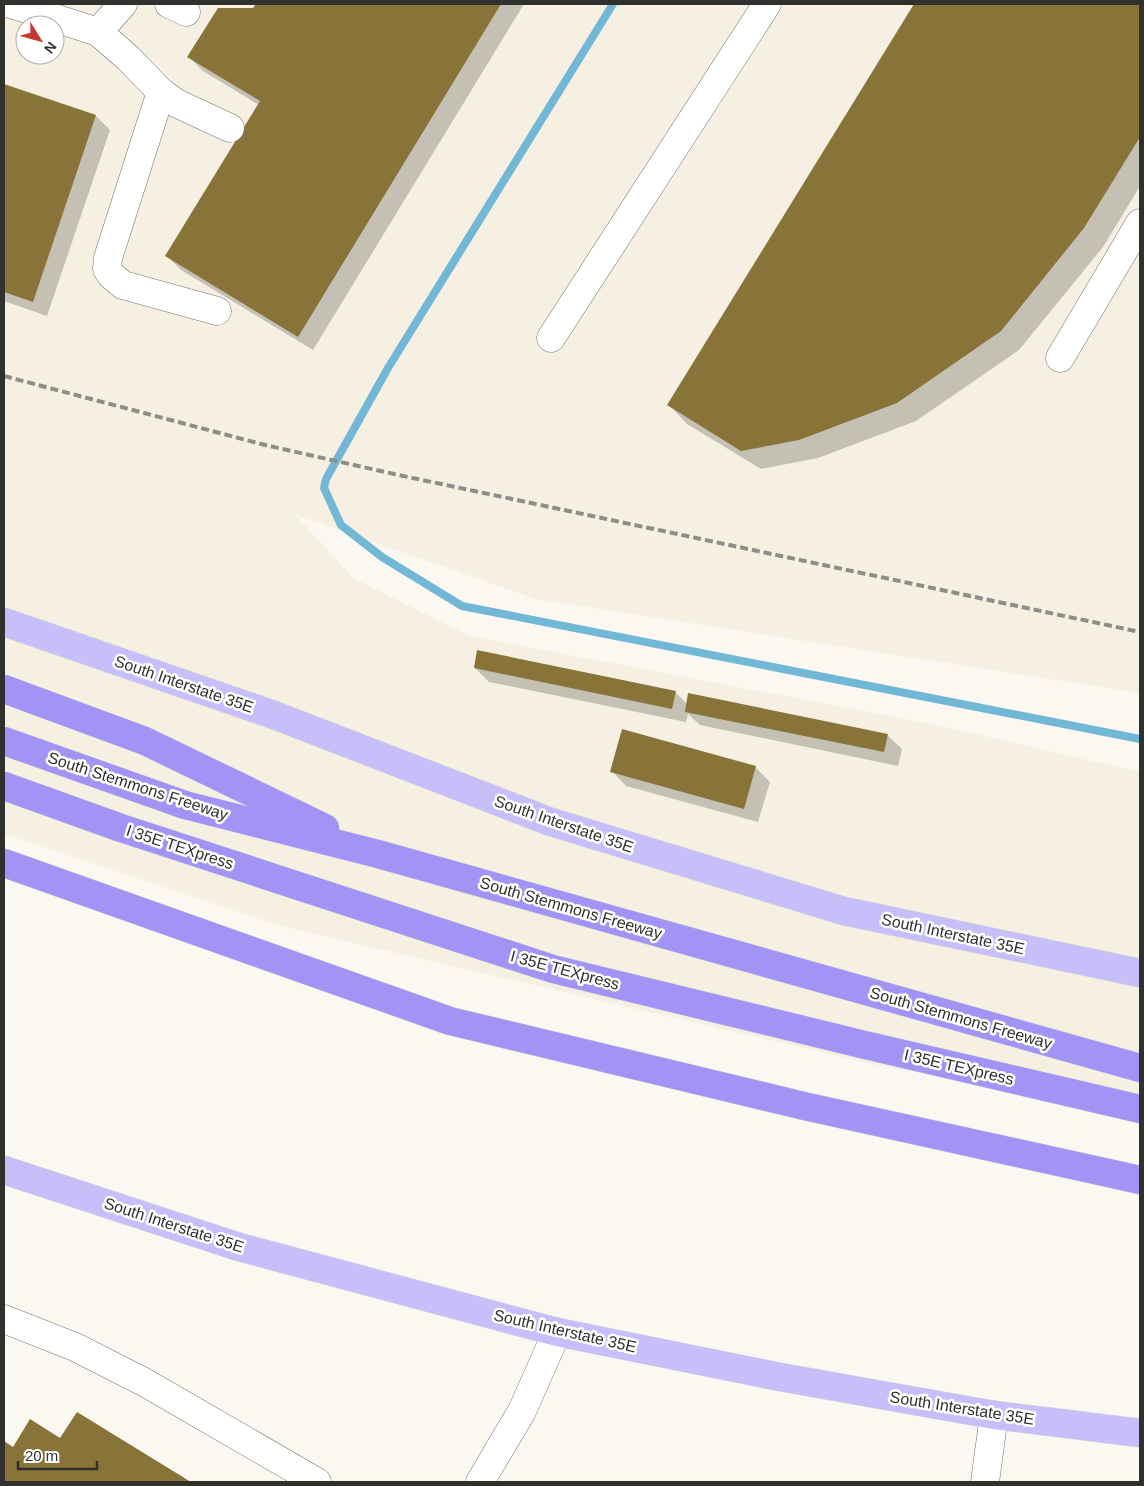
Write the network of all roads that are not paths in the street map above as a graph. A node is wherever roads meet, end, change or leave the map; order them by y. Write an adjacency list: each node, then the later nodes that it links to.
1 (11, 4): 4 (lane)
2 (122, 4): 4 (lane)
3 (767, 4): 9 (lane)
4 (98, 32): 5 (lane)
5 (161, 92): 6 (lane); 8 (lane)
6 (230, 128)
7 (1140, 223): 10 (lane)
8 (216, 311)
9 (551, 338)
10 (1060, 358)
11 (4, 622): 17 (main road, South Interstate 35E)
12 (4, 689): 15 (highway)
13 (4, 741): 15 (highway, South Stemmons Freeway)
14 (4, 786): 19 (highway, I 35E TEXpress)
15 (378, 854): 18 (highway, South Stemmons Freeway)
16 (4, 863): 21 (highway)
17 (1140, 973)
18 (1140, 1068)
19 (1140, 1109)
20 (4, 1170): 23 (main road, South Interstate 35E)
21 (1140, 1180)
22 (4, 1319): 26 (lane)
23 (557, 1332): 24 (main road, South Interstate 35E); 27 (lane)
24 (994, 1415): 25 (main road, South Interstate 35E); 28 (lane)
25 (1140, 1433)
26 (317, 1482)
27 (480, 1482)
28 (984, 1482)

